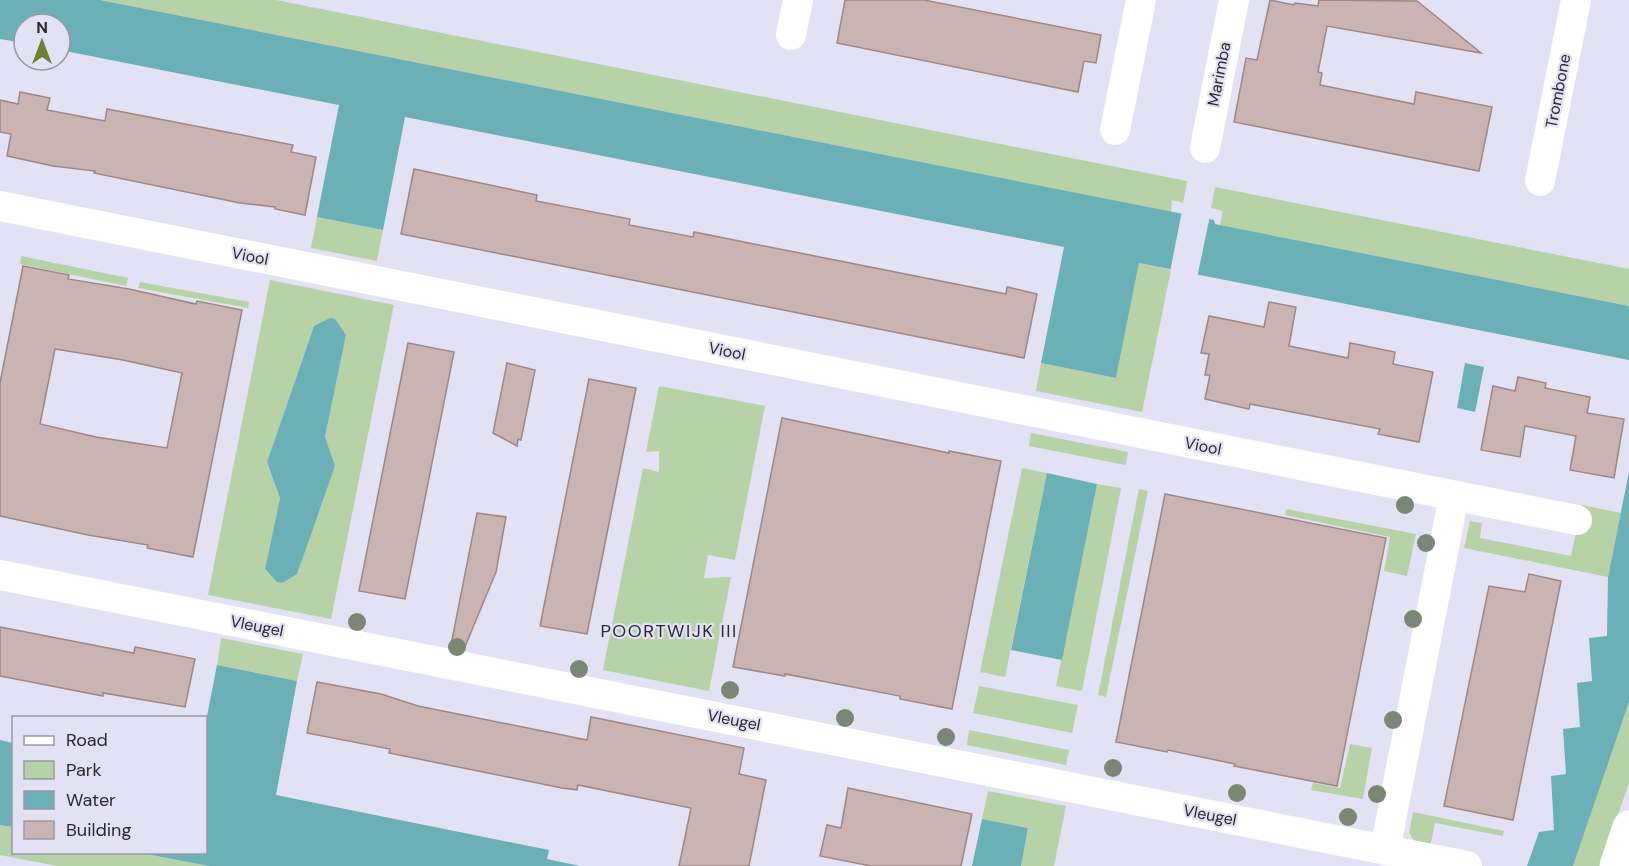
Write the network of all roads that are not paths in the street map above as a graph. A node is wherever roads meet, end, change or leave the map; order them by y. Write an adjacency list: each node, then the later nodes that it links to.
1 (798, 0): 5 (street)
2 (1141, 0): 6 (street)
3 (1234, 0): 7 (street, Marimba)
4 (1576, 0): 8 (street, Trombone)
5 (791, 35)
6 (1115, 130)
7 (1205, 148)
8 (1540, 181)
9 (0, 206): 10 (street, Viool)
10 (1454, 496): 11 (street, Viool); 14 (street)
11 (1577, 520)
12 (0, 575): 14 (street, Vleugel)
13 (1629, 827): 16 (street)
14 (1385, 850): 15 (street, Vleugel)
15 (1467, 866)
16 (1616, 866)

